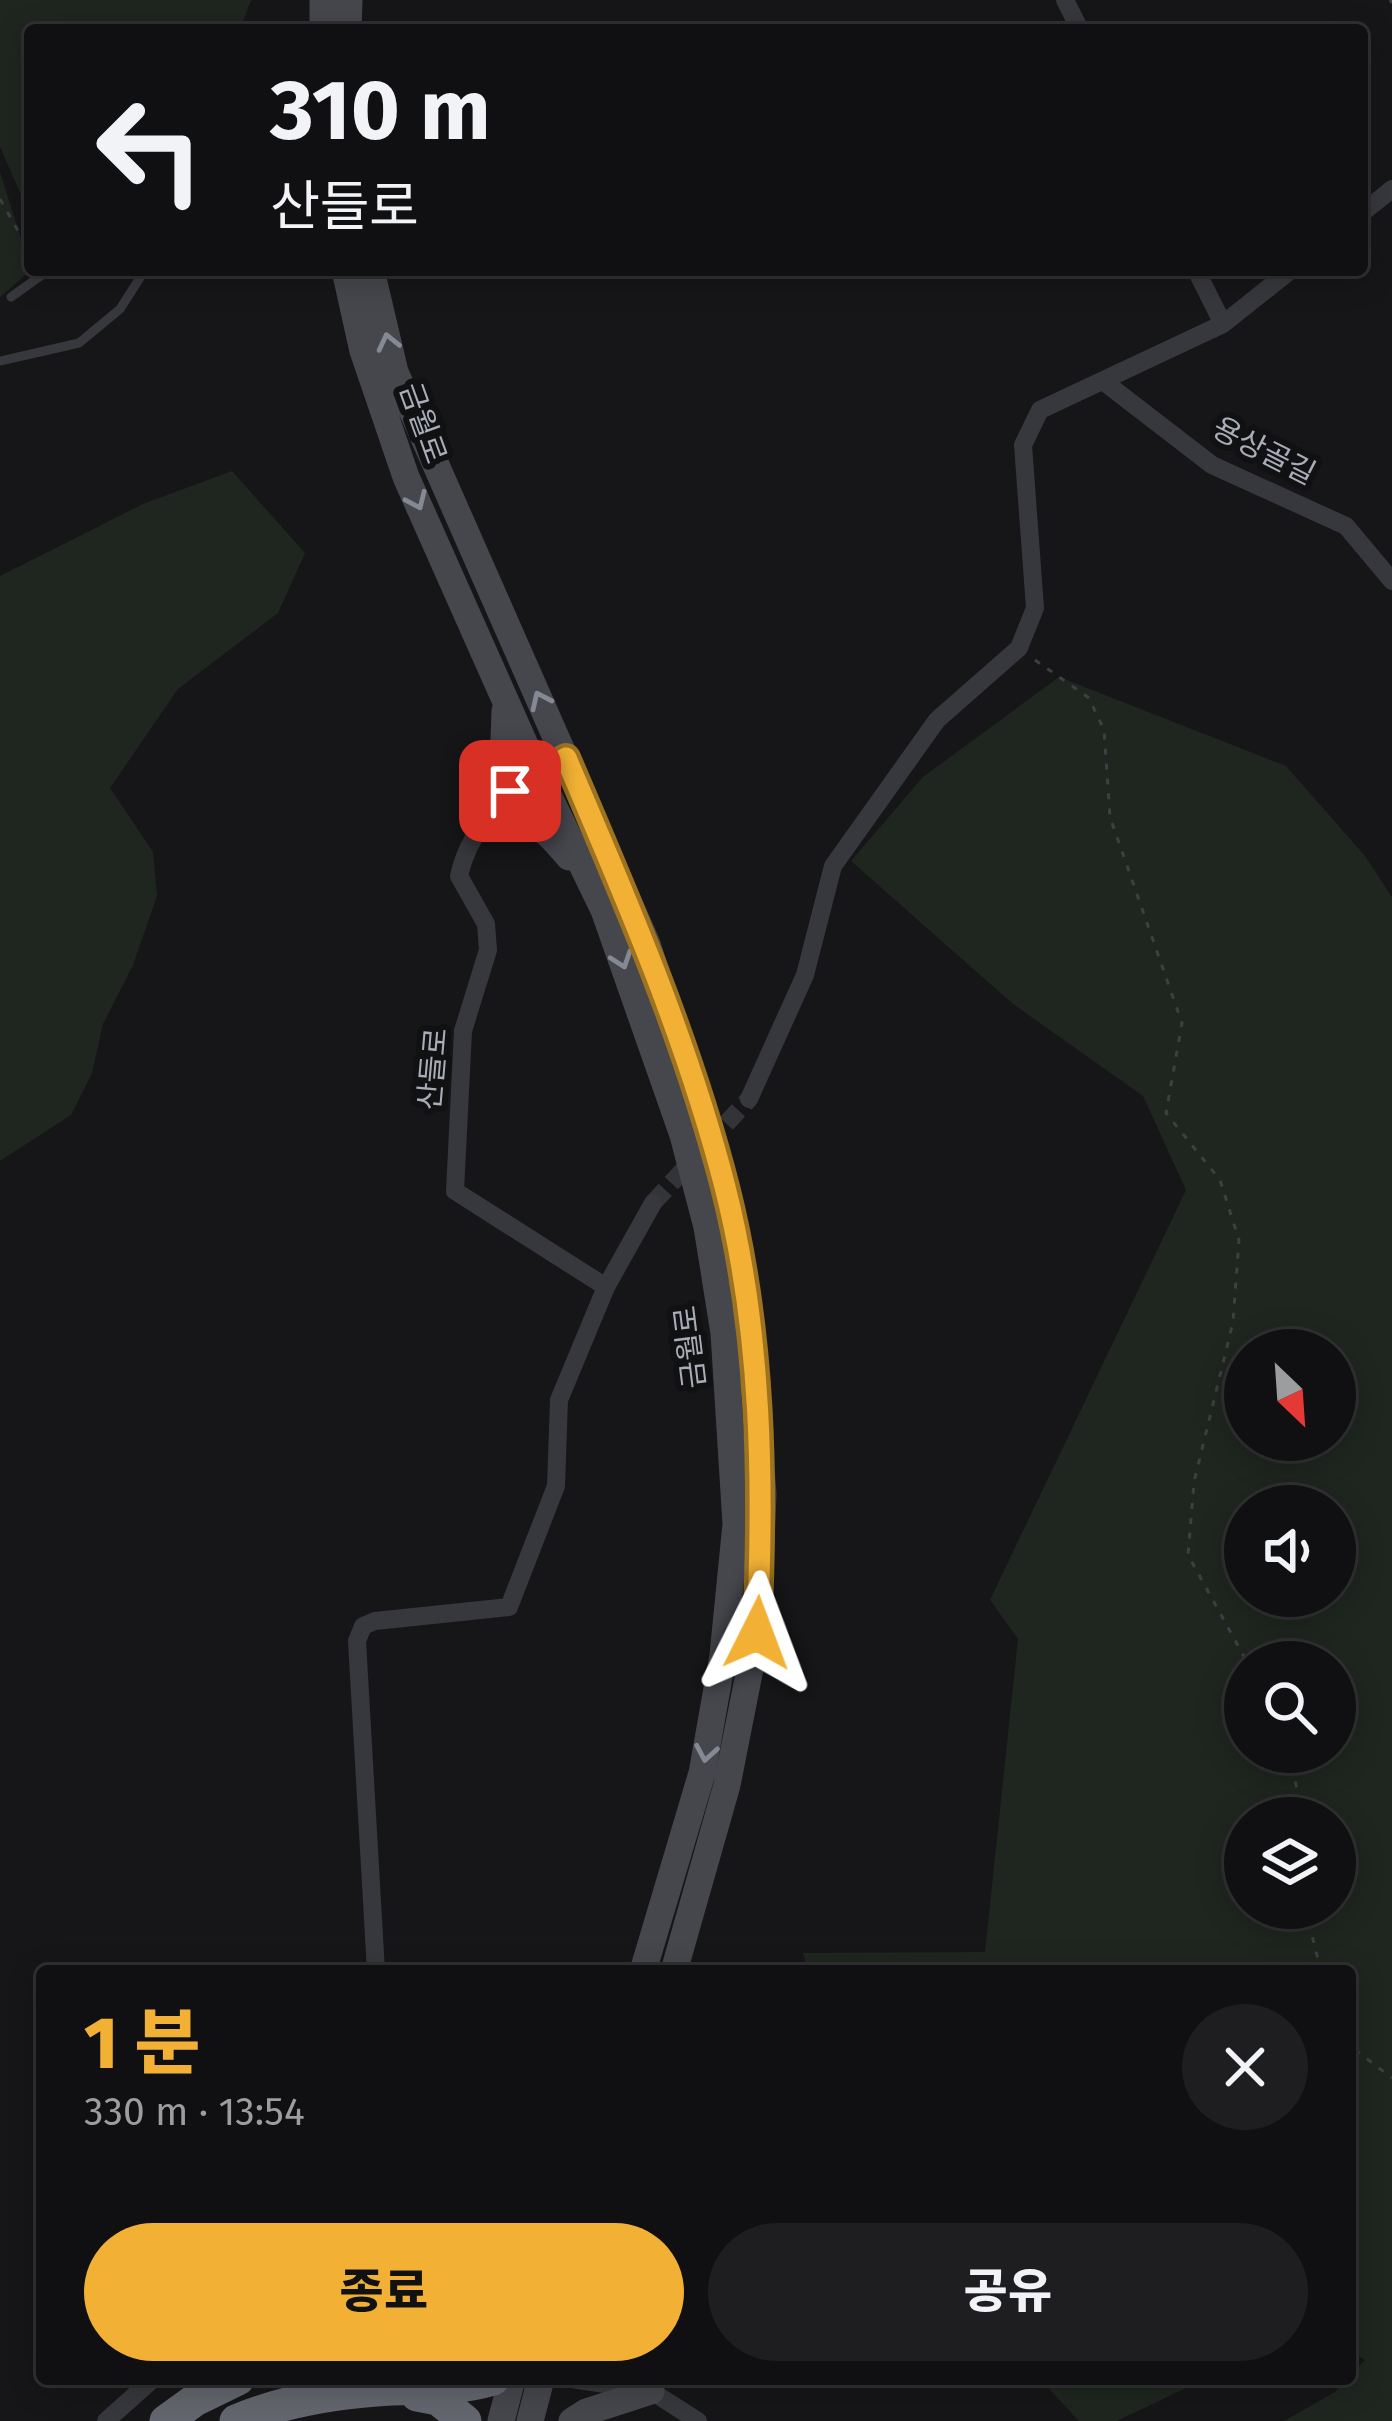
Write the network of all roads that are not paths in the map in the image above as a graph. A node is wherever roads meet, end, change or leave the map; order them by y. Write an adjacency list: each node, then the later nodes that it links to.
1 (349, 0): 2 (main road)
2 (327, 23)
3 (1392, 189): 4 (street)
4 (1368, 208)
5 (41, 276): 11 (lane)
6 (141, 276): 13 (lane)
7 (346, 276): 16 (main road, 금월로, one-way to 16)
8 (372, 276): 17 (main road, 금월로, one-way to 8)
9 (1199, 276): 12 (street)
10 (1283, 276): 12 (street)
11 (11, 297)
12 (1223, 324): 14 (street)
13 (0, 361)
14 (1102, 381): 15 (street, 용상골길); 21 (street)
15 (1392, 581)
16 (506, 700): 18 (main road, 금월로); 19 (main road)
17 (566, 758): 18 (street, 산들로); 26 (main road, 금월로)
18 (538, 774): 19 (street, 산들로); 20 (main road, 금월로)
19 (482, 826): 20 (main road); 23 (street, 산들로)
20 (596, 888): 25 (main road, 금월로, one-way to 25)
21 (749, 1099)
22 (653, 1203): 23 (street)
23 (607, 1287): 24 (street)
24 (376, 1965)
25 (645, 1965)
26 (676, 1965)
27 (146, 2385): 34 (street)
28 (226, 2385): 35 (highway)
29 (471, 2385): 33 (highway)
30 (510, 2385): 38 (main road)
31 (539, 2385): 39 (main road)
32 (646, 2385): 40 (main road); 41 (street)
33 (392, 2389): 36 (highway); 37 (highway)
34 (106, 2421)
35 (166, 2421)
36 (236, 2421)
37 (465, 2421)
38 (501, 2421)
39 (530, 2421)
40 (572, 2421)
41 (698, 2421)

